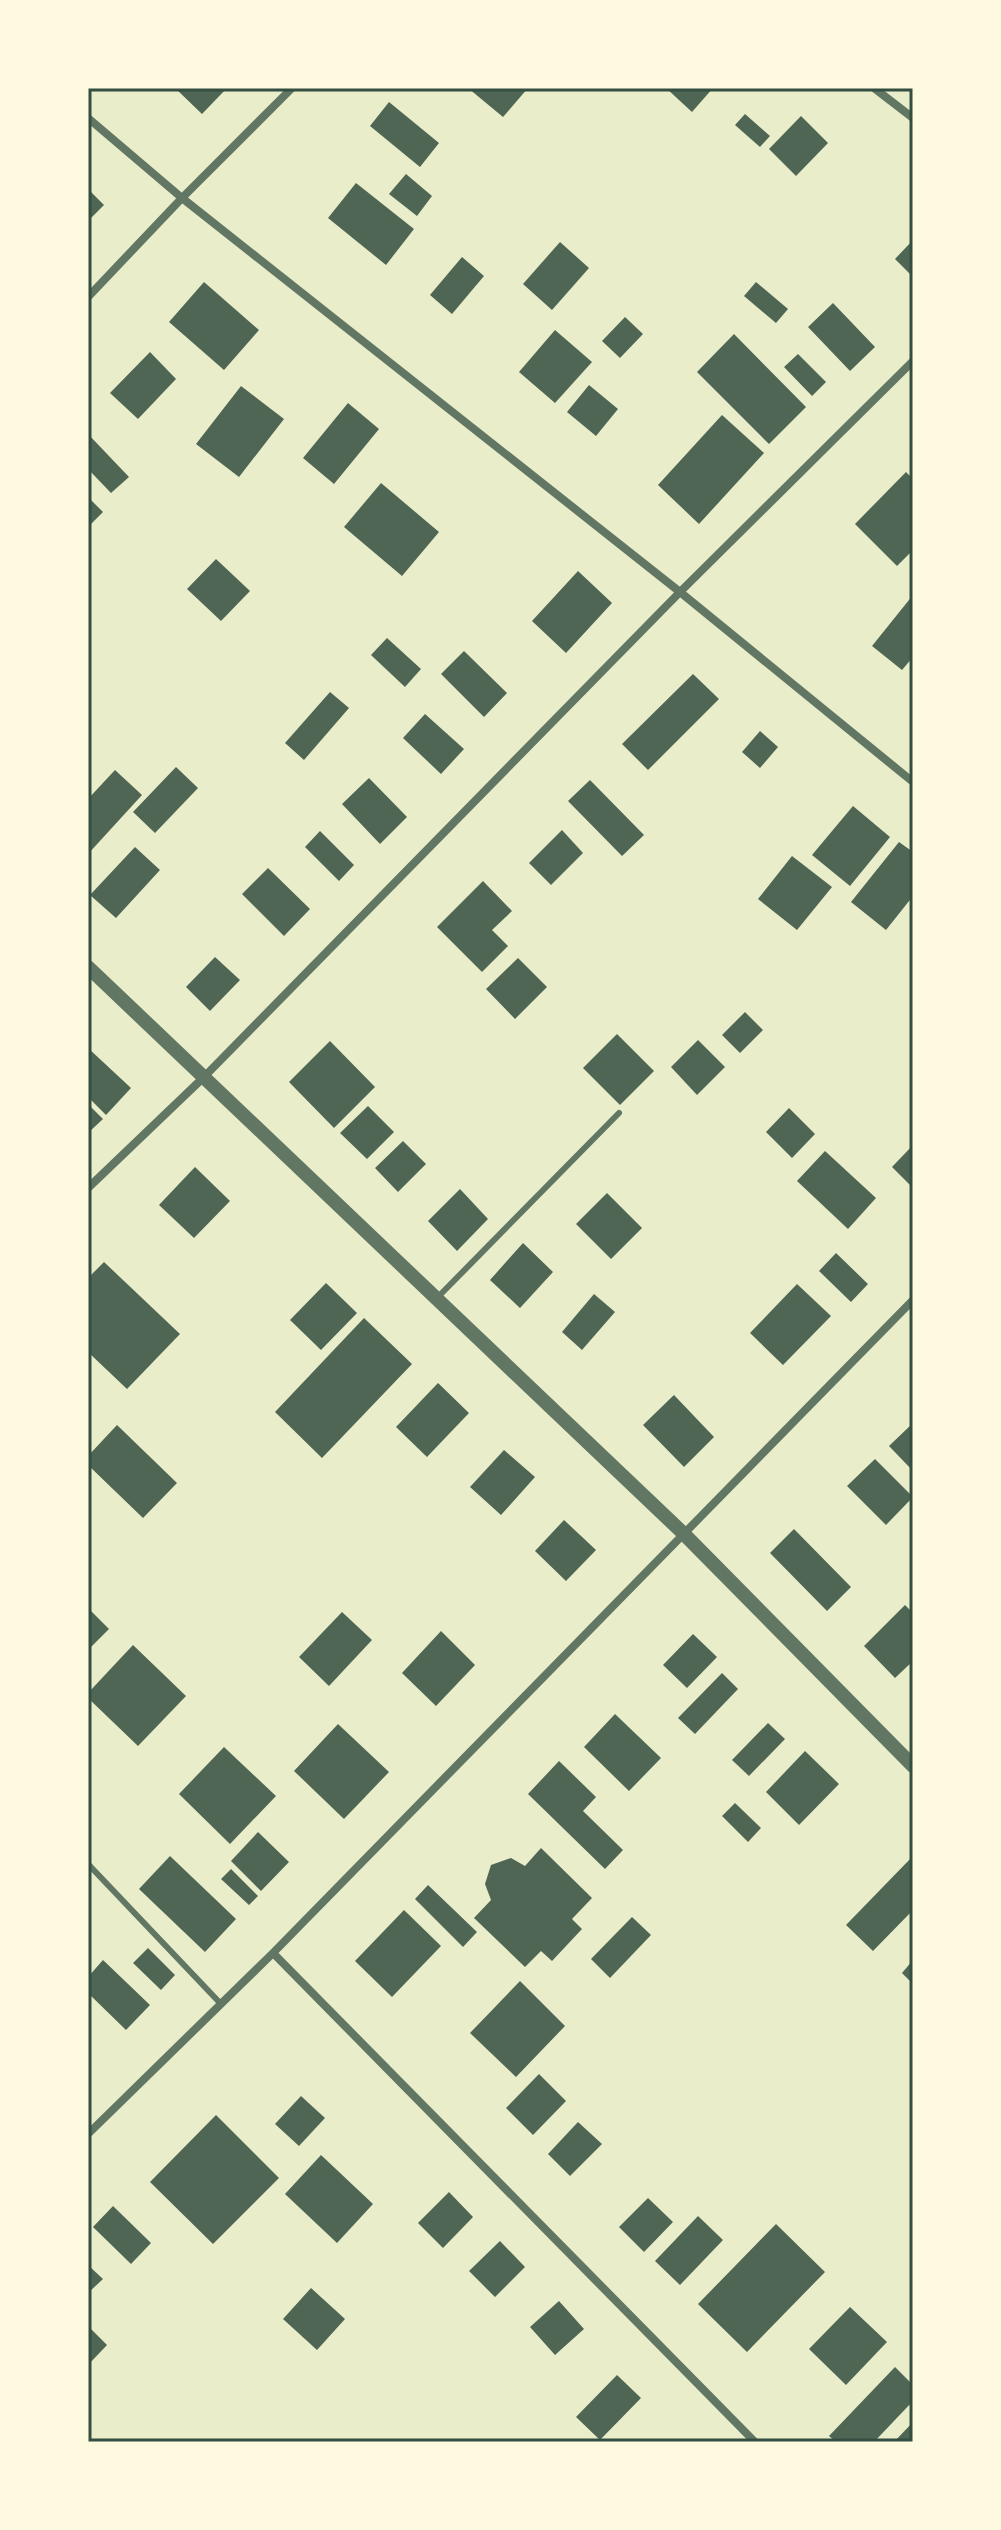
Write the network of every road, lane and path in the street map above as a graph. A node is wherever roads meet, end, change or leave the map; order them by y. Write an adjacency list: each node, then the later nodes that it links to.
1 (292, 88): 5 (street)
2 (874, 88): 4 (street)
3 (88, 118): 5 (street)
4 (913, 118)
5 (182, 198): 6 (street); 8 (street)
6 (88, 297)
7 (913, 361): 8 (street)
8 (680, 592): 9 (street); 11 (street)
9 (913, 782)
10 (88, 967): 11 (street)
11 (204, 1077): 13 (street); 14 (street)
12 (619, 1113): 14 (lane)
13 (88, 1188)
14 (437, 1298): 16 (street)
15 (913, 1300): 16 (street)
16 (684, 1534): 17 (street); 19 (street)
17 (913, 1766)
18 (88, 1864): 20 (lane)
19 (273, 1953): 20 (street); 22 (street)
20 (221, 2004): 21 (street)
21 (88, 2134)
22 (755, 2442)

